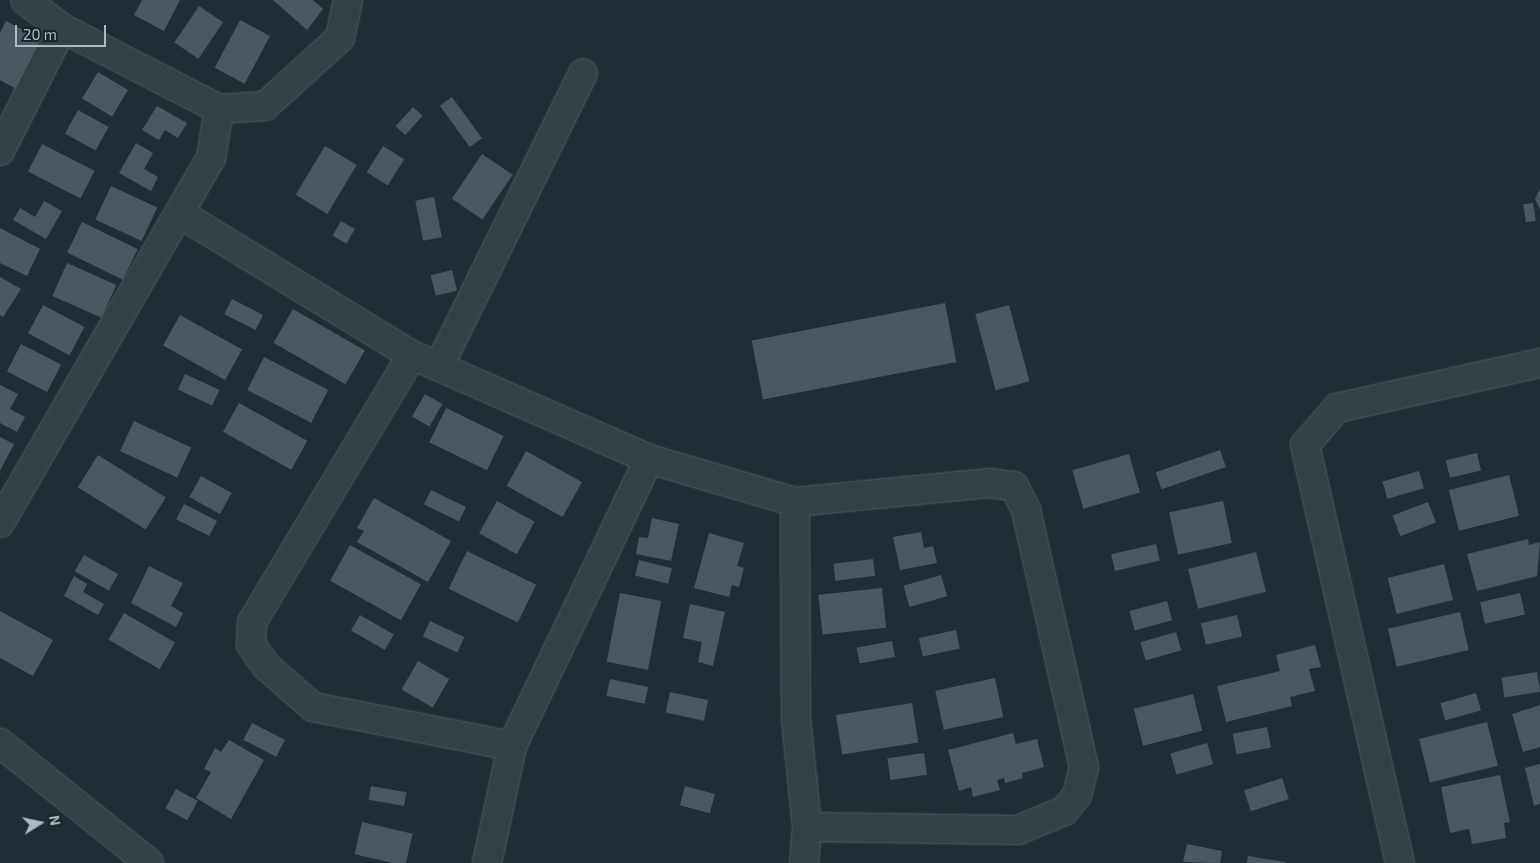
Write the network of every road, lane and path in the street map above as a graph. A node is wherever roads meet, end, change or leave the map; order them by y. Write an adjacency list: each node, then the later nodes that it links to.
1 (25, 0): 3 (street)
2 (348, 0): 5 (street)
3 (62, 28): 5 (street); 6 (street)
4 (583, 73): 10 (street)
5 (219, 109): 7 (street)
6 (0, 151)
7 (179, 214): 8 (street); 13 (street)
8 (412, 355): 10 (street); 15 (street)
9 (1540, 362): 21 (street)
10 (438, 366): 11 (street)
11 (649, 459): 12 (street); 15 (street)
12 (795, 502): 16 (street); 16 (street)
13 (2, 516)
14 (0, 743): 17 (street)
15 (512, 746): 19 (street)
16 (807, 827): 20 (street)
17 (123, 855): 18 (street)
18 (149, 863)
19 (487, 863)
20 (804, 863)
21 (1401, 863)

